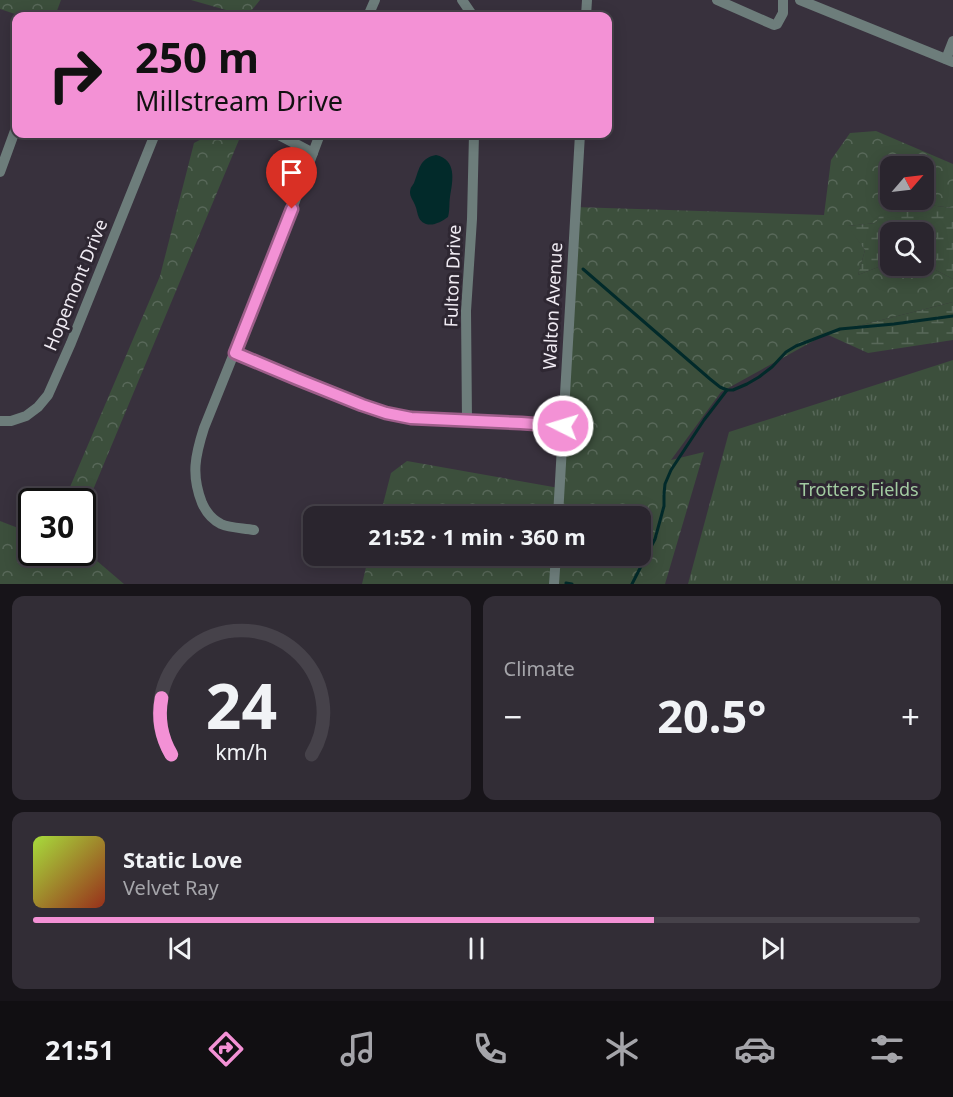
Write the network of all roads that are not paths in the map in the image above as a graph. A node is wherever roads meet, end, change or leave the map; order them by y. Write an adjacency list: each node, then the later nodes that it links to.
1 (717, 0): 2 (street)
2 (783, 0)
3 (800, 0): 5 (street)
4 (953, 41): 5 (street)
5 (949, 60)
6 (12, 138): 13 (street)
7 (153, 138): 15 (street, Hopemont Drive)
8 (285, 138): 12 (street)
9 (319, 138): 12 (street)
10 (474, 138): 16 (street, Fulton Drive)
11 (580, 138): 17 (street, Walton Avenue)
12 (313, 153): 14 (street)
13 (0, 172)
14 (235, 353): 16 (street); 19 (street)
15 (0, 421)
16 (467, 421): 17 (street)
17 (563, 426): 18 (street, Walton Avenue)
18 (559, 506)
19 (254, 530)
20 (555, 566): 21 (street)
21 (554, 584)

